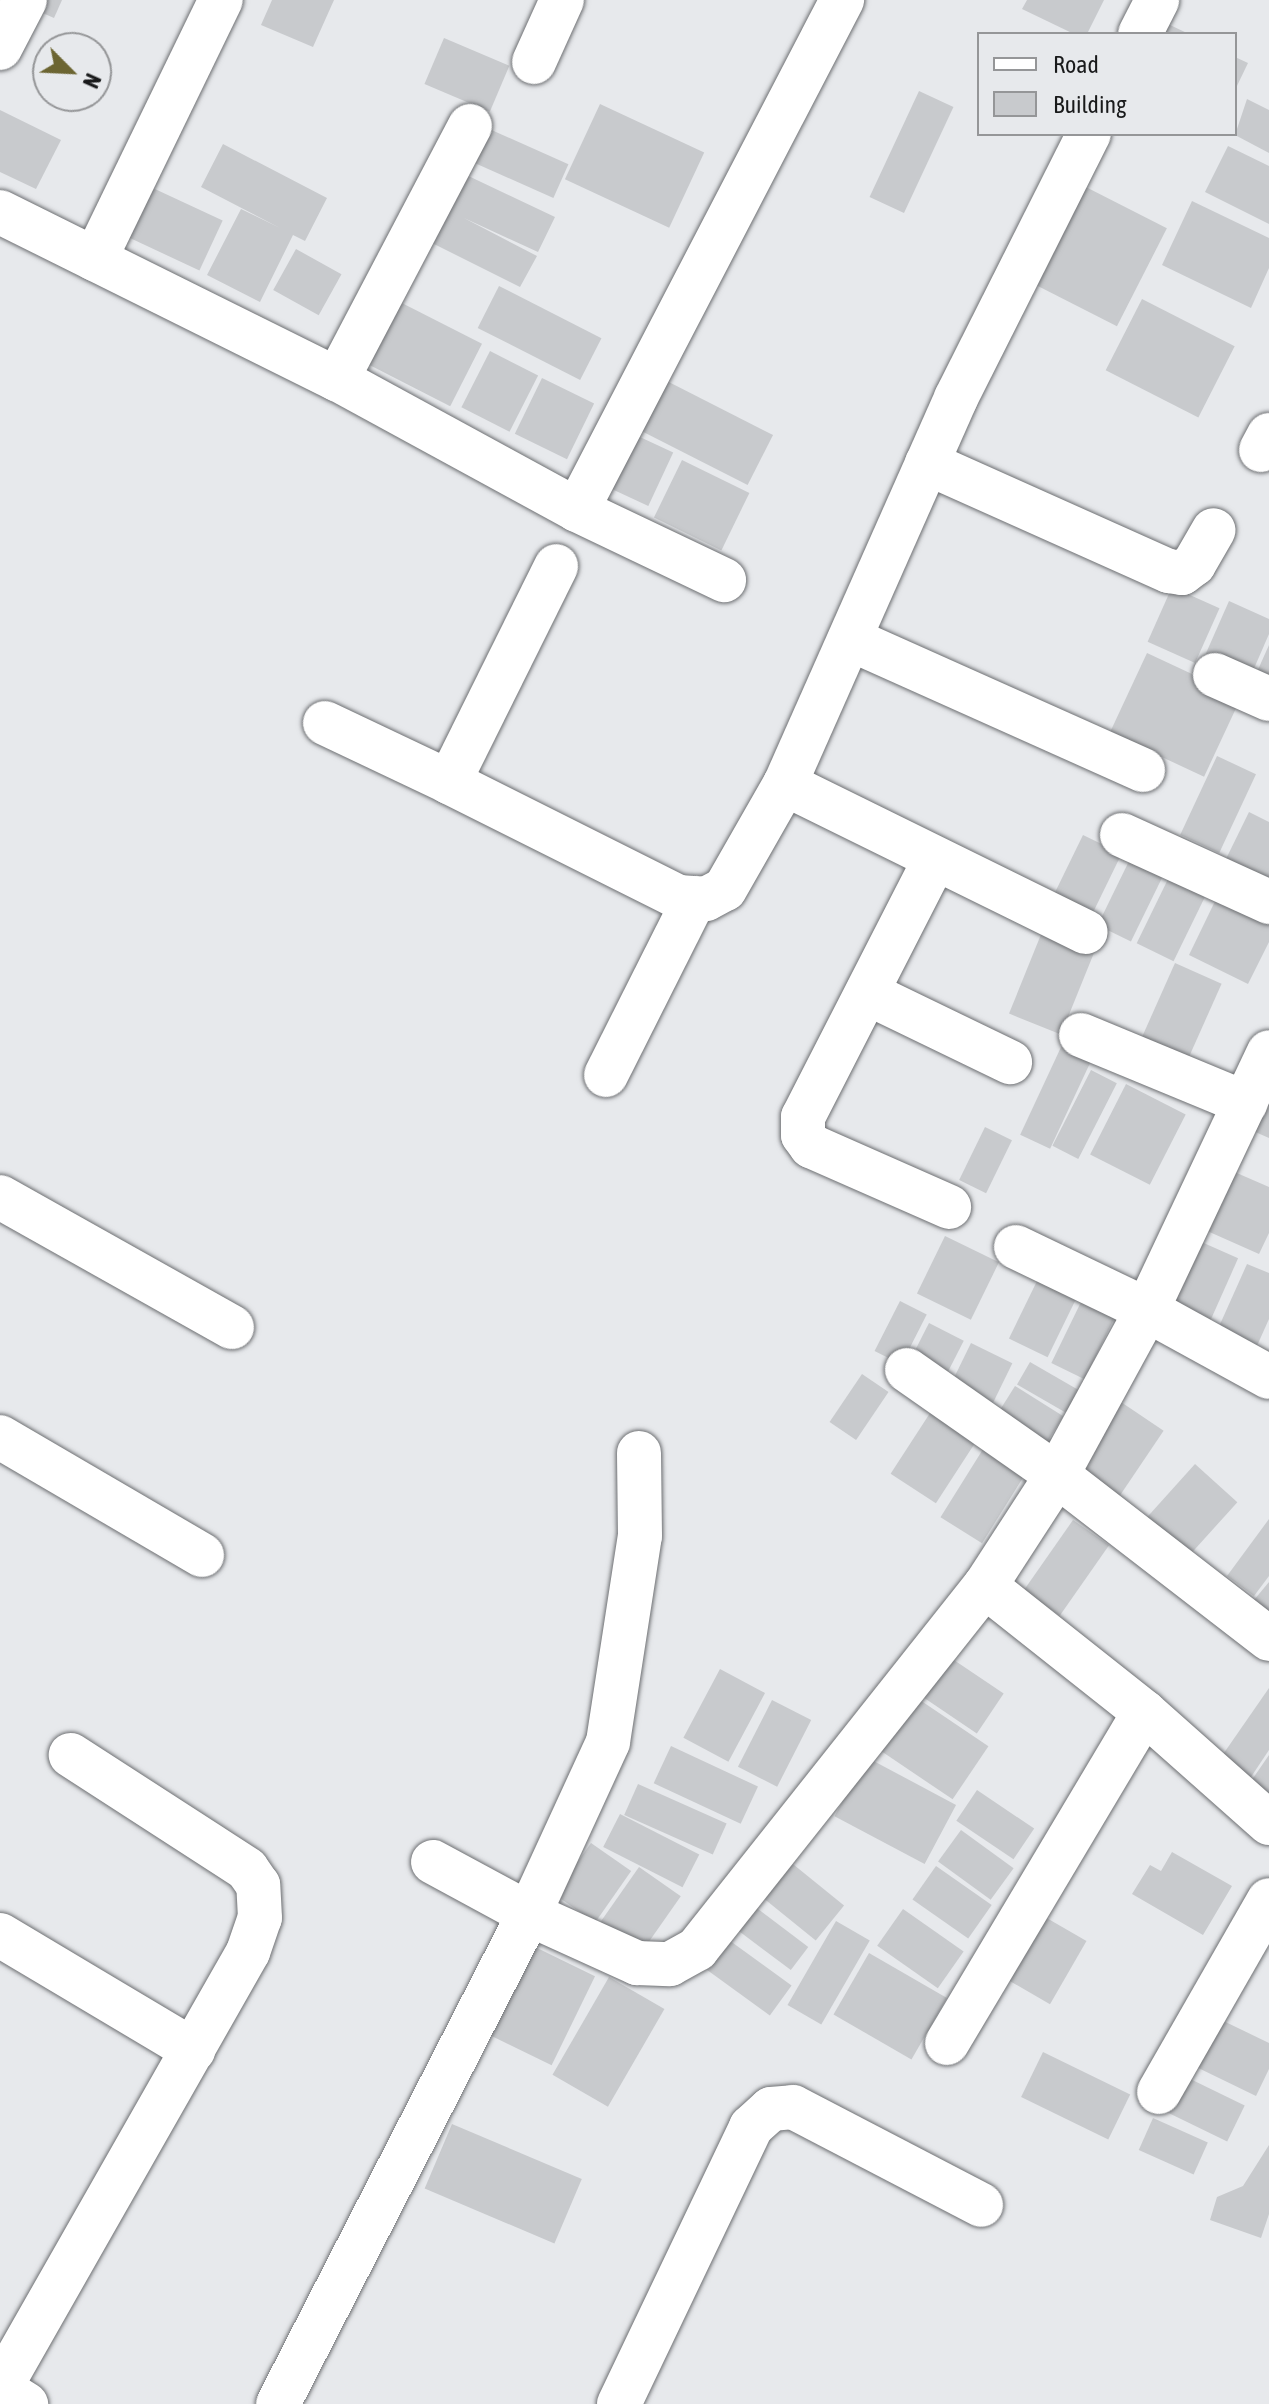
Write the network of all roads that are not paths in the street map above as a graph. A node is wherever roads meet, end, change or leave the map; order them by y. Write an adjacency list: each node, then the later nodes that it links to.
1 (25, 0): 7 (street)
2 (221, 0): 12 (street)
3 (562, 0): 8 (street)
4 (842, 0): 15 (street)
5 (1157, 0): 6 (street)
6 (1141, 32)
7 (0, 48)
8 (534, 62)
9 (470, 126): 13 (street)
10 (1088, 136): 14 (street)
11 (0, 212): 12 (street)
12 (95, 259): 13 (street)
13 (337, 379): 15 (street)
14 (927, 463): 16 (street); 19 (street)
15 (577, 510): 18 (street)
16 (1214, 530)
17 (556, 566): 24 (street)
18 (724, 580)
19 (850, 639): 23 (street); 25 (street)
20 (1215, 675): 21 (street)
21 (1269, 699)
22 (325, 723): 24 (street)
23 (1143, 770)
24 (449, 782): 28 (street)
25 (785, 784): 27 (street); 28 (street)
26 (1122, 835): 29 (street)
27 (935, 859): 30 (street); 31 (street)
28 (695, 898): 35 (street)
29 (1269, 902)
30 (1086, 932)
31 (867, 993): 34 (street); 38 (street)
32 (1081, 1035): 36 (street)
33 (1269, 1052): 36 (street)
34 (1010, 1062)
35 (606, 1075)
36 (1245, 1103): 40 (street)
37 (0, 1197): 41 (street)
38 (949, 1207)
39 (1016, 1247): 40 (street)
40 (1147, 1310): 43 (street); 46 (street)
41 (232, 1327)
42 (907, 1370): 46 (street)
43 (1269, 1377)
44 (0, 1437): 47 (street)
45 (639, 1453): 55 (street)
46 (1057, 1475): 48 (street); 49 (street)
47 (202, 1555)
48 (985, 1586): 50 (street); 55 (street)
49 (1269, 1639)
50 (1144, 1712): 52 (street); 57 (street)
51 (71, 1755): 58 (street)
52 (1269, 1823)
53 (433, 1862): 55 (street)
54 (1269, 1900): 59 (street)
55 (529, 1914): 63 (street)
56 (0, 1935): 58 (street)
57 (947, 2043)
58 (193, 2050): 61 (street)
59 (1159, 2092)
60 (981, 2205): 64 (street)
61 (0, 2388): 62 (street)
62 (26, 2404)
63 (278, 2404)
64 (619, 2404)

